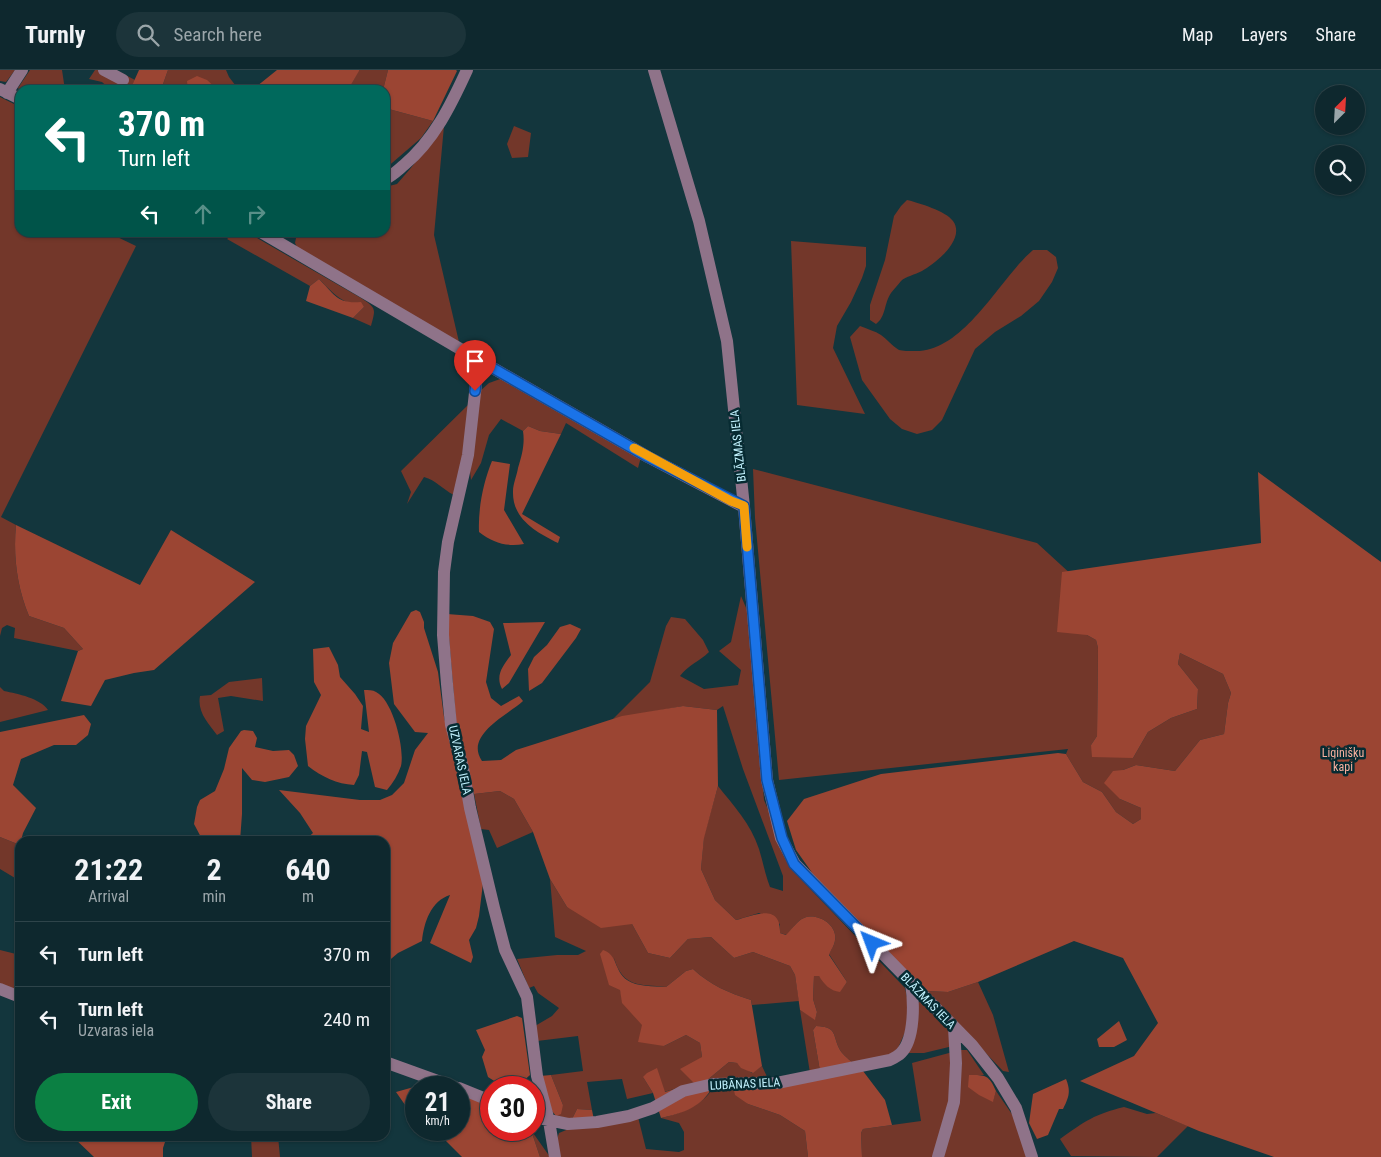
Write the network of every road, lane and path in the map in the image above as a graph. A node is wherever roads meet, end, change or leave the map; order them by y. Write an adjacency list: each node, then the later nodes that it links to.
1 (22, 70): 6 (street)
2 (104, 70): 5 (street)
3 (467, 70): 8 (street)
4 (654, 70): 11 (street, BLĀZMAS IELA)
5 (123, 80)
6 (3, 91): 7 (street)
7 (15, 97)
8 (390, 175)
9 (269, 237): 10 (street)
10 (470, 355): 11 (street); 19 (street, UZVARAS IELA)
11 (744, 506): 12 (street, BLĀZMAS IELA)
12 (911, 983): 15 (street, BLĀZMAS IELA); 19 (street, LUBĀNAS IELA)
13 (0, 989): 14 (street)
14 (15, 995)
15 (954, 1028): 21 (street); 22 (street, BLĀZMAS IELA)
16 (390, 1064): 17 (street)
17 (424, 1076)
18 (545, 1120): 19 (street, LUBĀNAS IELA)
19 (549, 1121): 20 (street, UZVARAS IELA)
20 (555, 1157)
21 (938, 1157)
22 (1032, 1157)

